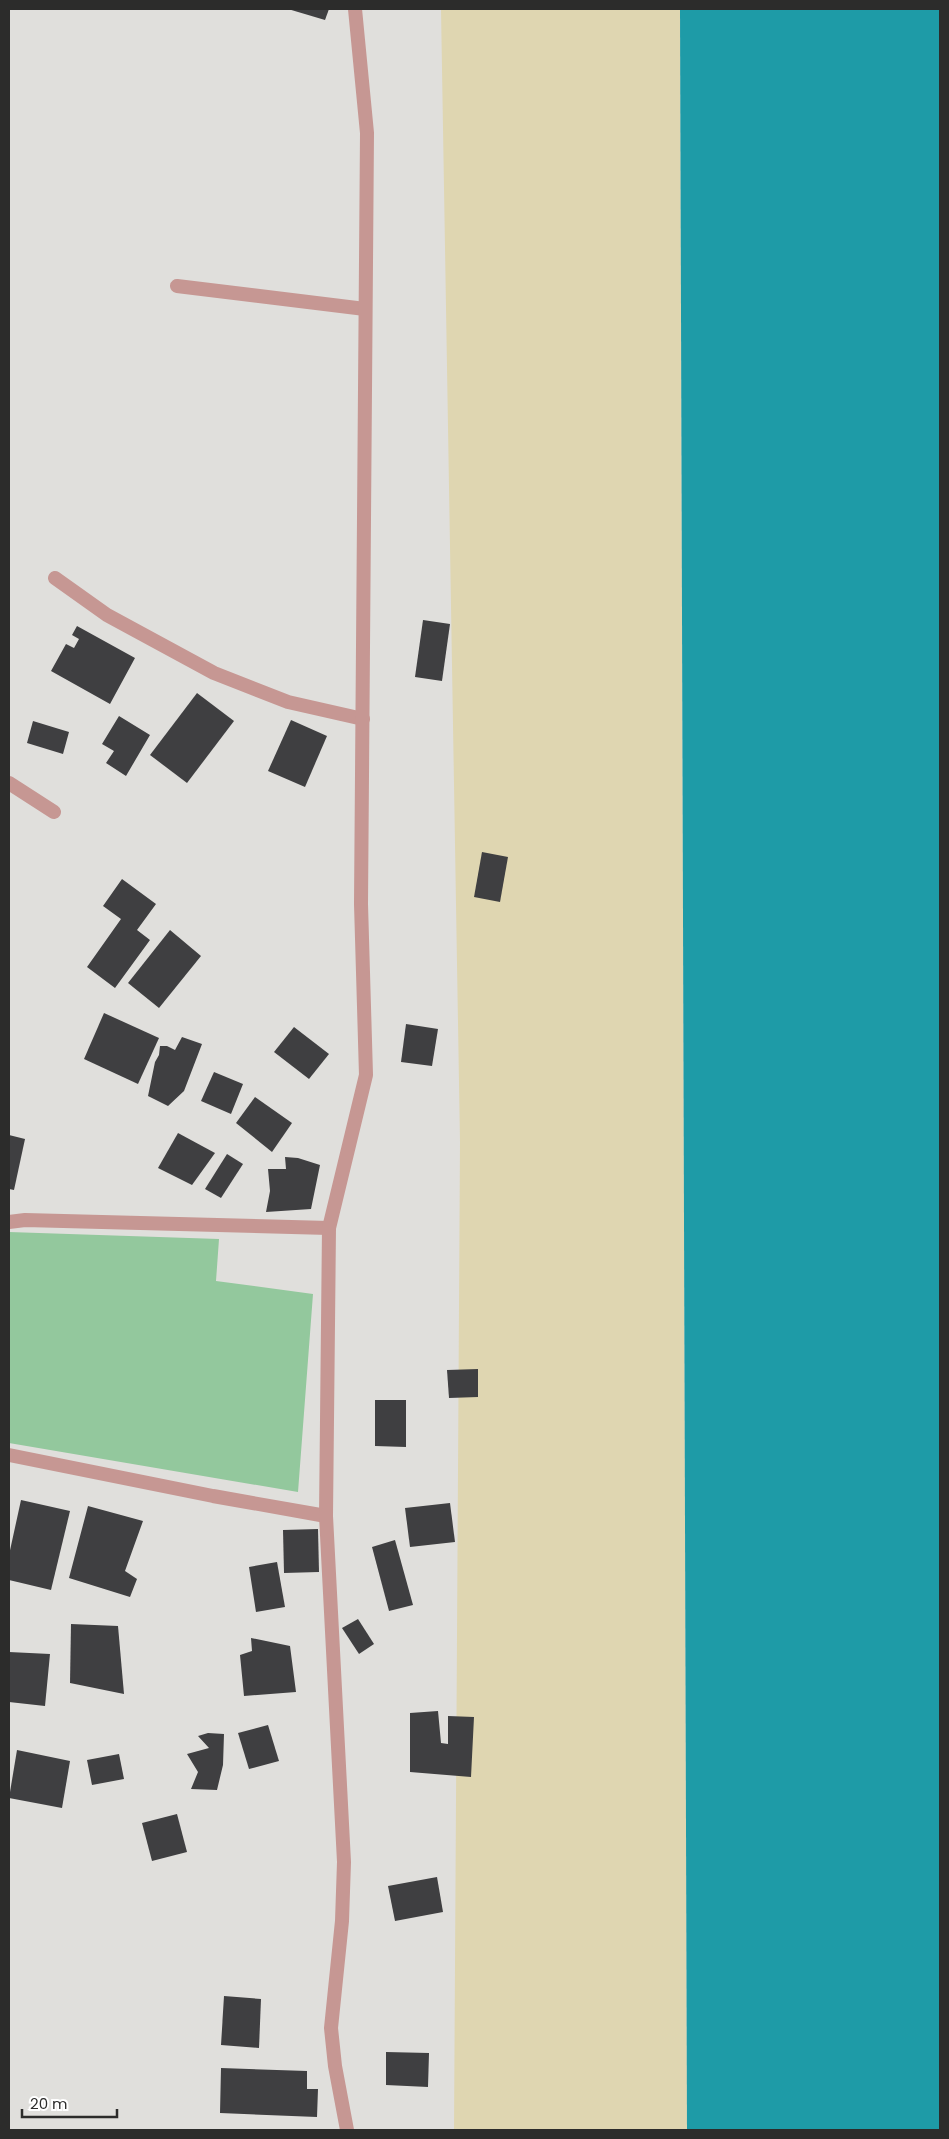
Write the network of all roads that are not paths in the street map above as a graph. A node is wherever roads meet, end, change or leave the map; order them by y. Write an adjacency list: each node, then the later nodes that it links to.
1 (355, 9): 3 (street)
2 (177, 286): 3 (street)
3 (366, 309): 5 (street)
4 (55, 578): 5 (street)
5 (363, 719): 9 (street)
6 (9, 783): 7 (street)
7 (54, 812)
8 (9, 1222): 9 (street)
9 (329, 1228): 11 (street)
10 (9, 1454): 11 (street)
11 (326, 1516): 12 (street)
12 (347, 2130)

